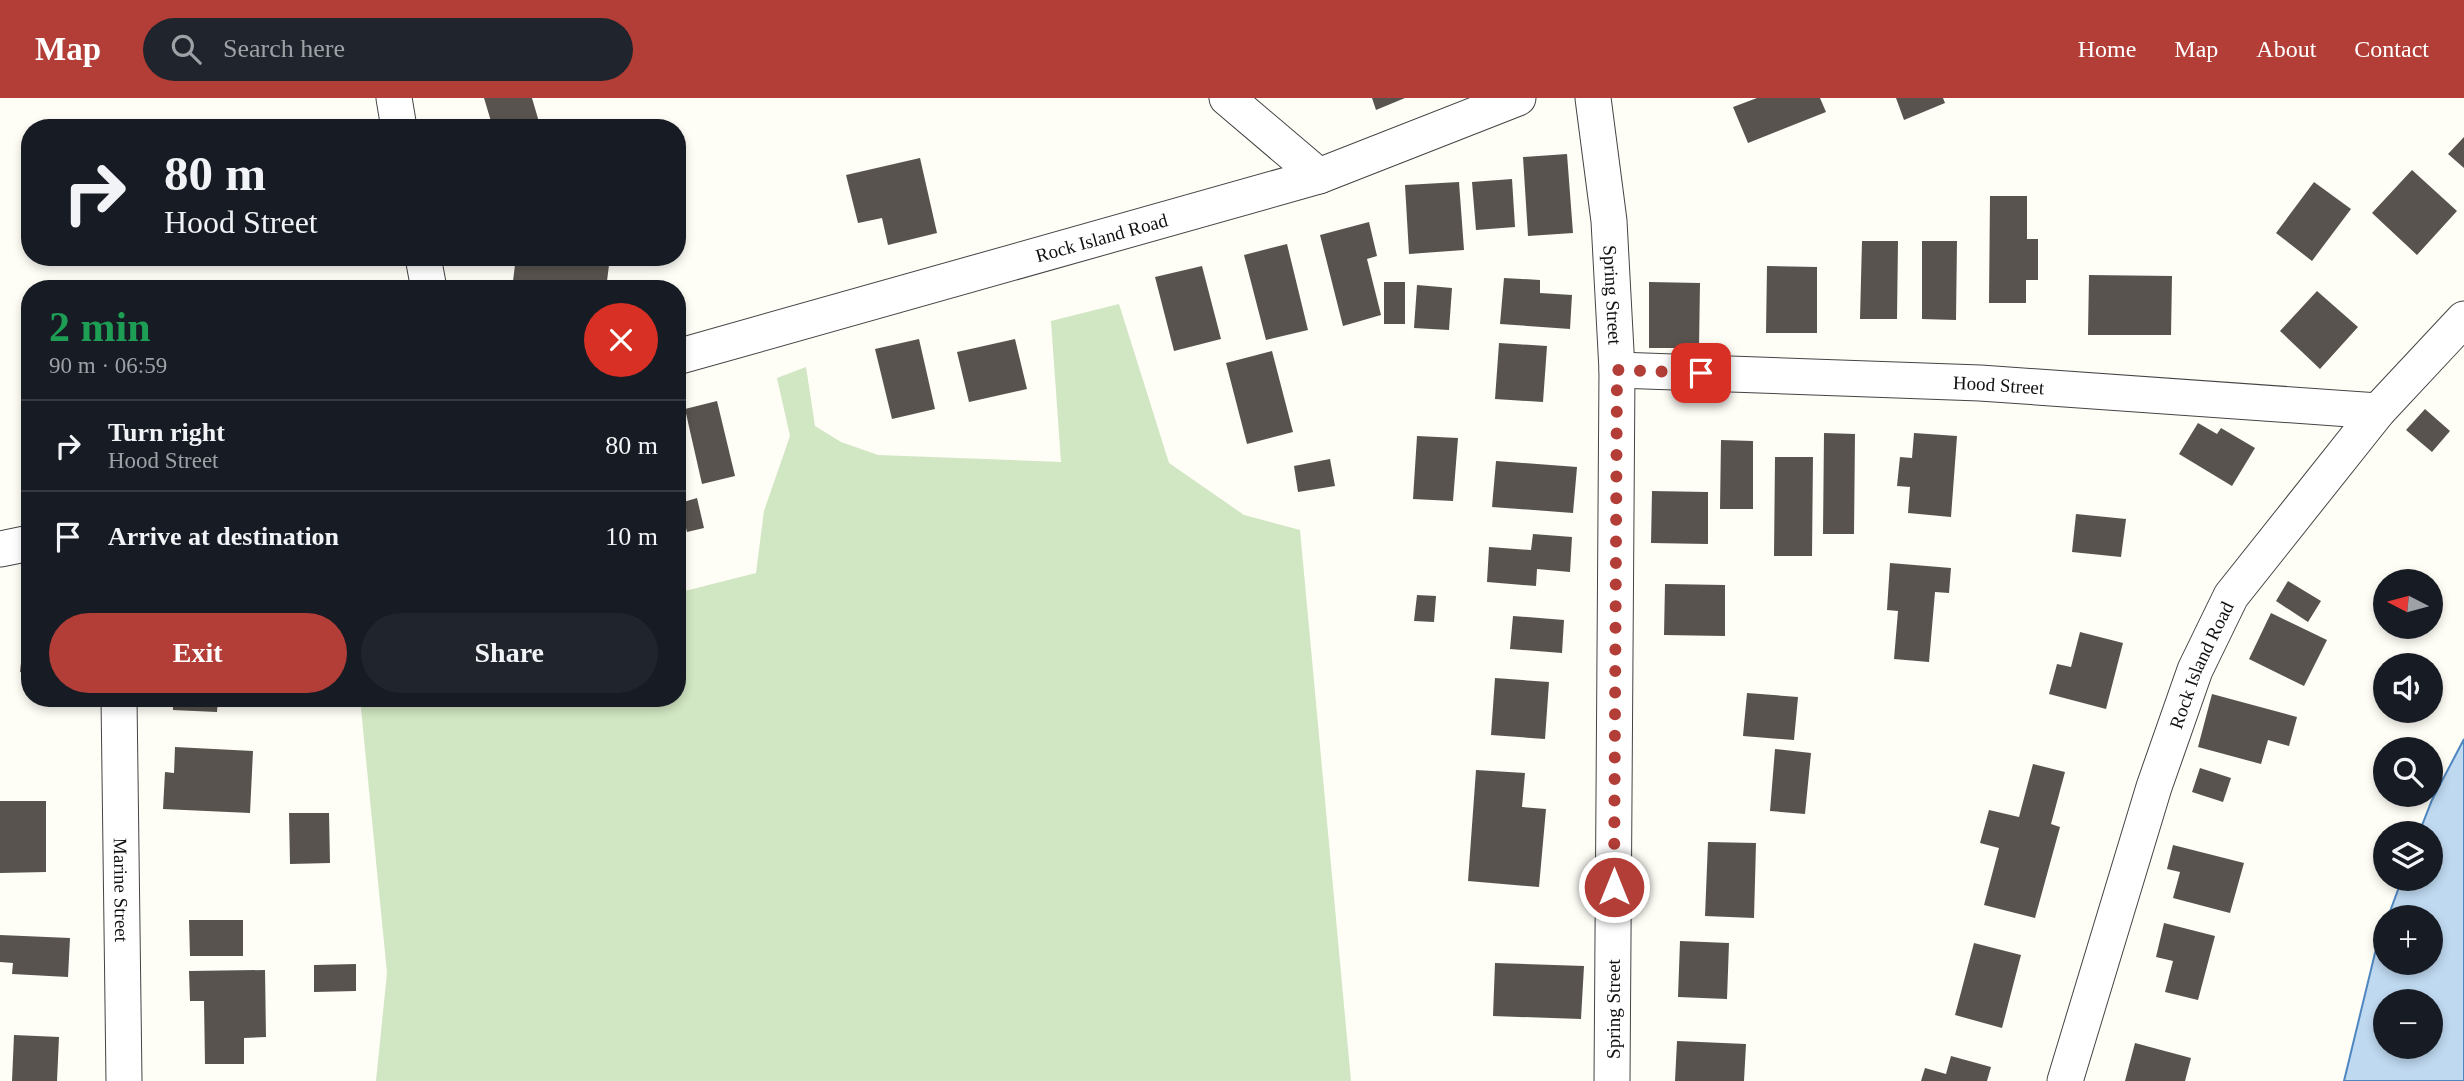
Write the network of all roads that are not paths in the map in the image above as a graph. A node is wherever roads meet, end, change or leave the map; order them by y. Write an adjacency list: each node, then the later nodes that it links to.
1 (394, 98): 5 (street)
2 (1227, 98): 6 (street)
3 (1518, 98): 6 (street, Rock Island Road)
4 (1593, 98): 9 (street, Spring Street)
5 (398, 119)
6 (1319, 176): 8 (street, Rock Island Road)
7 (2464, 319): 10 (street, Rock Island Road)
8 (686, 354)
9 (1617, 370): 10 (street, Hood Street); 15 (street, Spring Street)
10 (2378, 411): 16 (street, Rock Island Road)
11 (21, 545): 12 (street)
12 (0, 549)
13 (118, 707): 14 (street, Marine Street)
14 (124, 1081)
15 (1612, 1081)
16 (2064, 1081)

